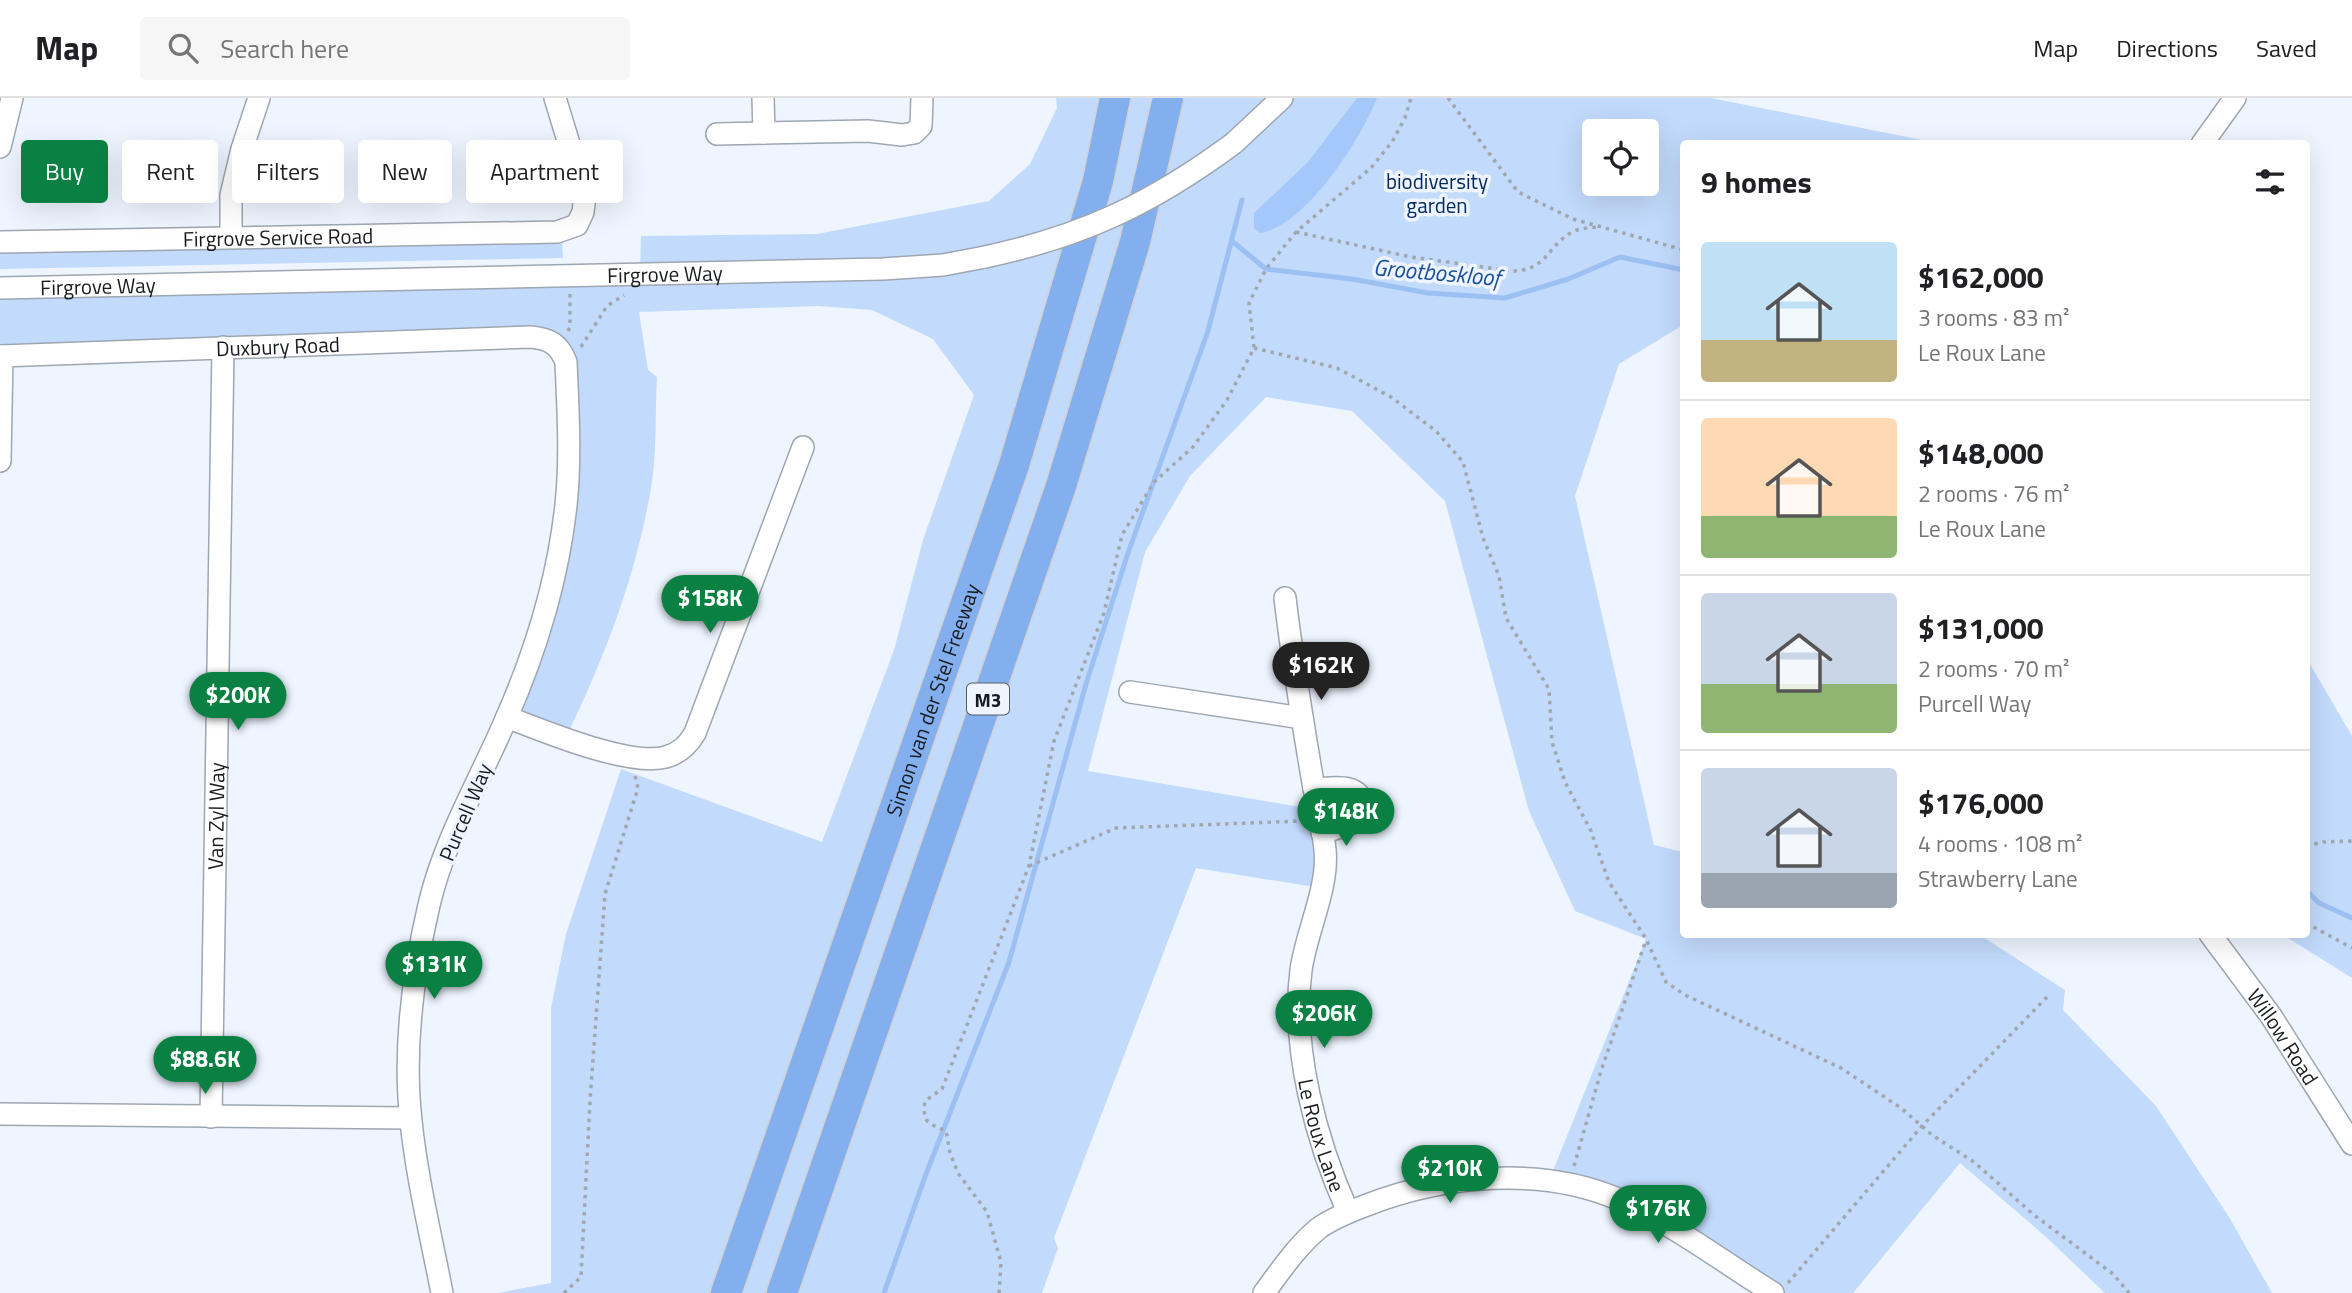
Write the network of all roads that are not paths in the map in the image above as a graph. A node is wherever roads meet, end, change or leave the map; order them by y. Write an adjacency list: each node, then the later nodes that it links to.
1 (12, 98): 13 (street)
2 (259, 98): 14 (street)
3 (555, 98): 14 (street, Firgrove Service Road)
4 (763, 98): 10 (street)
5 (922, 98): 10 (street)
6 (1115, 98): 36 (highway, Simon van der Stel Freeway / M3)
7 (1168, 98): 37 (highway, M3)
8 (1282, 98): 16 (street, Firgrove Way, bridge)
9 (2235, 98): 12 (street)
10 (764, 133): 11 (street)
11 (717, 134)
12 (2205, 140)
13 (0, 147)
14 (231, 237): 15 (street, Firgrove Service Road)
15 (0, 242)
16 (0, 288)
17 (554, 342): 18 (street, Duxbury Road); 24 (street, Purcell Way)
18 (223, 347): 19 (street, Duxbury Road); 30 (street, Van Zyl Way)
19 (1, 356): 21 (street)
20 (803, 447): 24 (street)
21 (0, 461)
22 (1285, 598): 25 (street, Le Roux Lane)
23 (1130, 692): 25 (street)
24 (507, 718): 31 (street, Purcell Way)
25 (1302, 718): 26 (street, Le Roux Lane)
26 (1314, 789): 27 (street, Le Roux Lane); 27 (street)
27 (1321, 827): 33 (street, Le Roux Lane)
28 (2213, 938): 32 (street, Willow Road)
29 (0, 1114): 30 (street)
30 (211, 1117): 31 (street)
31 (410, 1118): 35 (street, Purcell Way)
32 (2352, 1144)
33 (1348, 1212): 34 (street); 38 (street)
34 (1760, 1290)
35 (442, 1293)
36 (726, 1293)
37 (782, 1293)
38 (1264, 1293)

